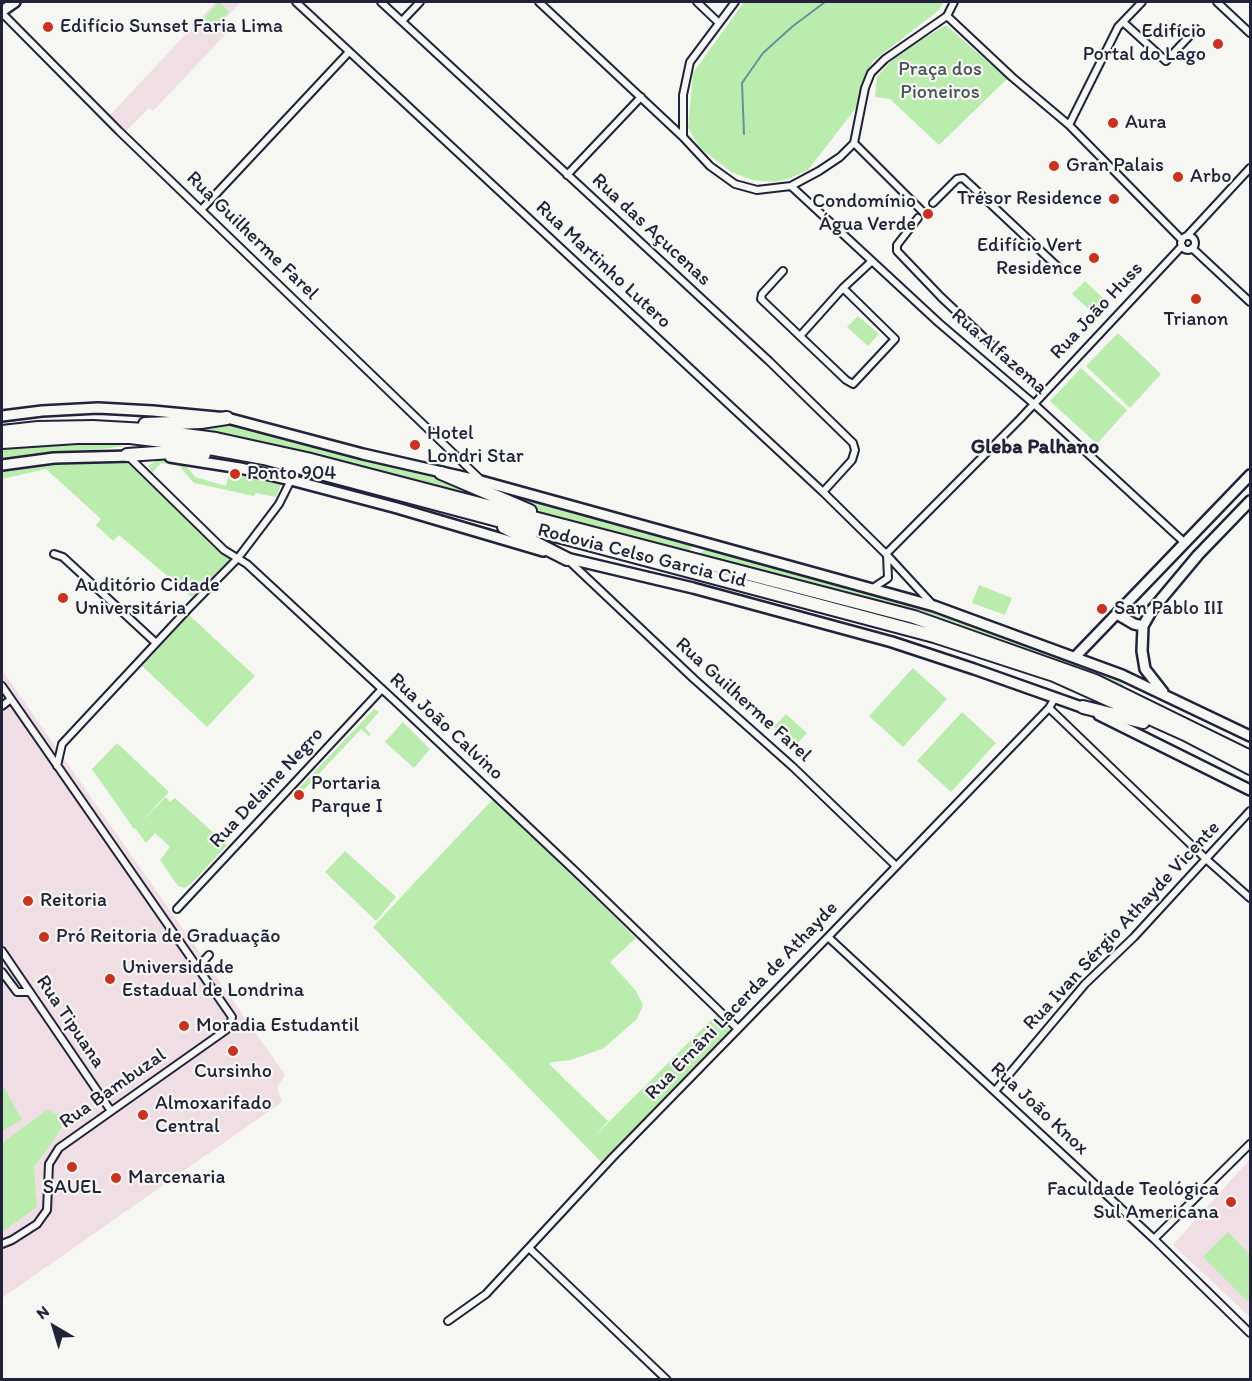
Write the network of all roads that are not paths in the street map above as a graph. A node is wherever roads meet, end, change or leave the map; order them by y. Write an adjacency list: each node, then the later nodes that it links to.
1 (15, 2): 11 (street)
2 (296, 2): 18 (street, Rua Martinho Lutero)
3 (381, 2): 13 (street, Rua das Açucenas)
4 (420, 2): 13 (street)
5 (539, 2): 19 (street)
6 (697, 2): 14 (street)
7 (735, 2): 14 (street)
8 (954, 2): 12 (street)
9 (1142, 2): 15 (street)
10 (1216, 2): 17 (street)
11 (2, 12): 26 (street, Rua Guilherme Farel)
12 (947, 16): 20 (street); 22 (street)
13 (402, 21): 24 (street, Rua das Açucenas)
14 (719, 22): 21 (street)
15 (1120, 24): 16 (street); 20 (street)
16 (1196, 29)
17 (1249, 29)
18 (349, 52): 26 (street); 50 (street, Rua Martinho Lutero)
19 (641, 97): 21 (street); 24 (street)
20 (1070, 124): 28 (street)
21 (683, 137): 25 (street)
22 (854, 143): 25 (street); 27 (street)
23 (1251, 168): 28 (street, Rua João Huss)
24 (567, 175): 50 (street, Rua das Açucenas)
25 (791, 186): 30 (street, Rua Alfazema)
26 (201, 210): 49 (street, Rua Guilherme Farel)
27 (920, 215): 31 (street); 36 (street)
28 (1184, 241): 29 (street); 29 (street); 37 (street, Rua João Huss)
29 (1192, 248): 34 (street)
30 (872, 261): 33 (street); 37 (street, Rua Alfazema)
31 (1061, 270)
32 (783, 271): 35 (street)
33 (843, 288): 35 (street); 35 (street)
34 (1251, 302)
35 (800, 336)
36 (996, 349)
37 (1034, 404): 54 (street, Rua Alfazema); 56 (street, Rua João Huss)
38 (2, 416): 39 (street, Rodovia Celso Garcia Cid)
39 (227, 418): 40 (highway); 46 (street, Rodovia Celso Garcia Cid)
40 (93, 427): 41 (highway, Rodovia Celso Garcia Cid); 53 (highway, Rodovia Celso Garcia Cid)
41 (2, 432)
42 (2, 442): 44 (highway, Rodovia Celso Garcia Cid)
43 (127, 455): 44 (highway); 45 (street, Rodovia Celso Garcia Cid); 48 (street, Rodovia Celso Garcia Cid); 58 (street, Rua João Calvino)
44 (264, 458): 52 (highway, Rodovia Celso Garcia Cid)
45 (2, 465)
46 (441, 473): 49 (street, Rodovia Celso Garcia Cid); 53 (highway)
47 (1251, 475): 54 (street)
48 (291, 480): 58 (street); 59 (street, Rodovia Celso Garcia Cid)
49 (481, 481): 60 (street, Rodovia Celso Garcia Cid)
50 (823, 492): 56 (street, Rua Martinho Lutero)
51 (1251, 501): 57 (street)
52 (481, 516): 59 (highway); 74 (highway, Rodovia Celso Garcia Cid)
53 (552, 523): 76 (highway, Rodovia Celso Garcia Cid)
54 (1185, 543): 57 (street); 62 (street)
55 (54, 554): 64 (street)
56 (886, 554): 60 (street); 61 (street)
57 (1198, 555): 63 (street)
58 (238, 558): 64 (street); 67 (street, Rua João Calvino)
59 (567, 559): 70 (street, Rodovia Celso Garcia Cid); 82 (street, Rua Guilherme Farel)
60 (873, 588): 61 (street, Rodovia Celso Garcia Cid)
61 (934, 606): 65 (street, Rodovia Celso Garcia Cid)
62 (1117, 614): 63 (street); 65 (street)
63 (1143, 626): 68 (street)
64 (156, 643): 77 (street)
65 (1075, 657): 68 (street, Rodovia Celso Garcia Cid)
66 (2, 686): 69 (street, Rua Bambuzal)
67 (381, 690): 84 (street, Rua Delaine Negro); 91 (street, Rua João Calvino)
68 (1165, 694): 75 (street, Rodovia Celso Garcia Cid)
69 (11, 699): 71 (street); 77 (street, Rua Bambuzal)
70 (1054, 699): 72 (street, Rodovia Celso Garcia Cid); 73 (street, Rua Ernâni Lacerda de Athayde)
71 (2, 706)
72 (1083, 707): 74 (highway); 79 (street, Rodovia Celso Garcia Cid)
73 (1049, 708): 81 (street); 82 (street, Rua Ernâni Lacerda de Athayde)
74 (1185, 734): 78 (highway, Rodovia Celso Garcia Cid)
75 (1251, 736)
76 (1251, 757)
77 (57, 766): 88 (street, Rua Bambuzal)
78 (1251, 768)
79 (1251, 790)
80 (1251, 811): 81 (street, Rua Ivan Sérgio Athayde Vicente)
81 (1206, 859): 83 (street); 92 (street, Rua Ivan Sérgio Athayde Vicente)
82 (896, 866): 85 (street, Rua Ernâni Lacerda de Athayde)
83 (1251, 898)
84 (177, 909)
85 (828, 937): 91 (street, Rua Ernâni Lacerda de Athayde); 92 (street, Rua João Knox)
86 (2, 951): 90 (street, Rua Tipuana)
87 (209, 955): 88 (street)
88 (198, 967): 93 (street, Rua Bambuzal)
89 (2, 972): 90 (street)
90 (29, 992): 93 (street, Rua Tipuana)
91 (738, 1029): 97 (street, Rua Ernâni Lacerda de Athayde)
92 (995, 1091): 95 (street, Rua João Knox)
93 (111, 1112): 96 (street, Rua Bambuzal)
94 (1251, 1144): 95 (street)
95 (1154, 1239): 99 (street, Rua João Knox)
96 (2, 1244)
97 (529, 1248): 98 (street, Rua Ernâni Lacerda de Athayde); 100 (street)
98 (448, 1321)
99 (1251, 1333)
100 (667, 1380)

